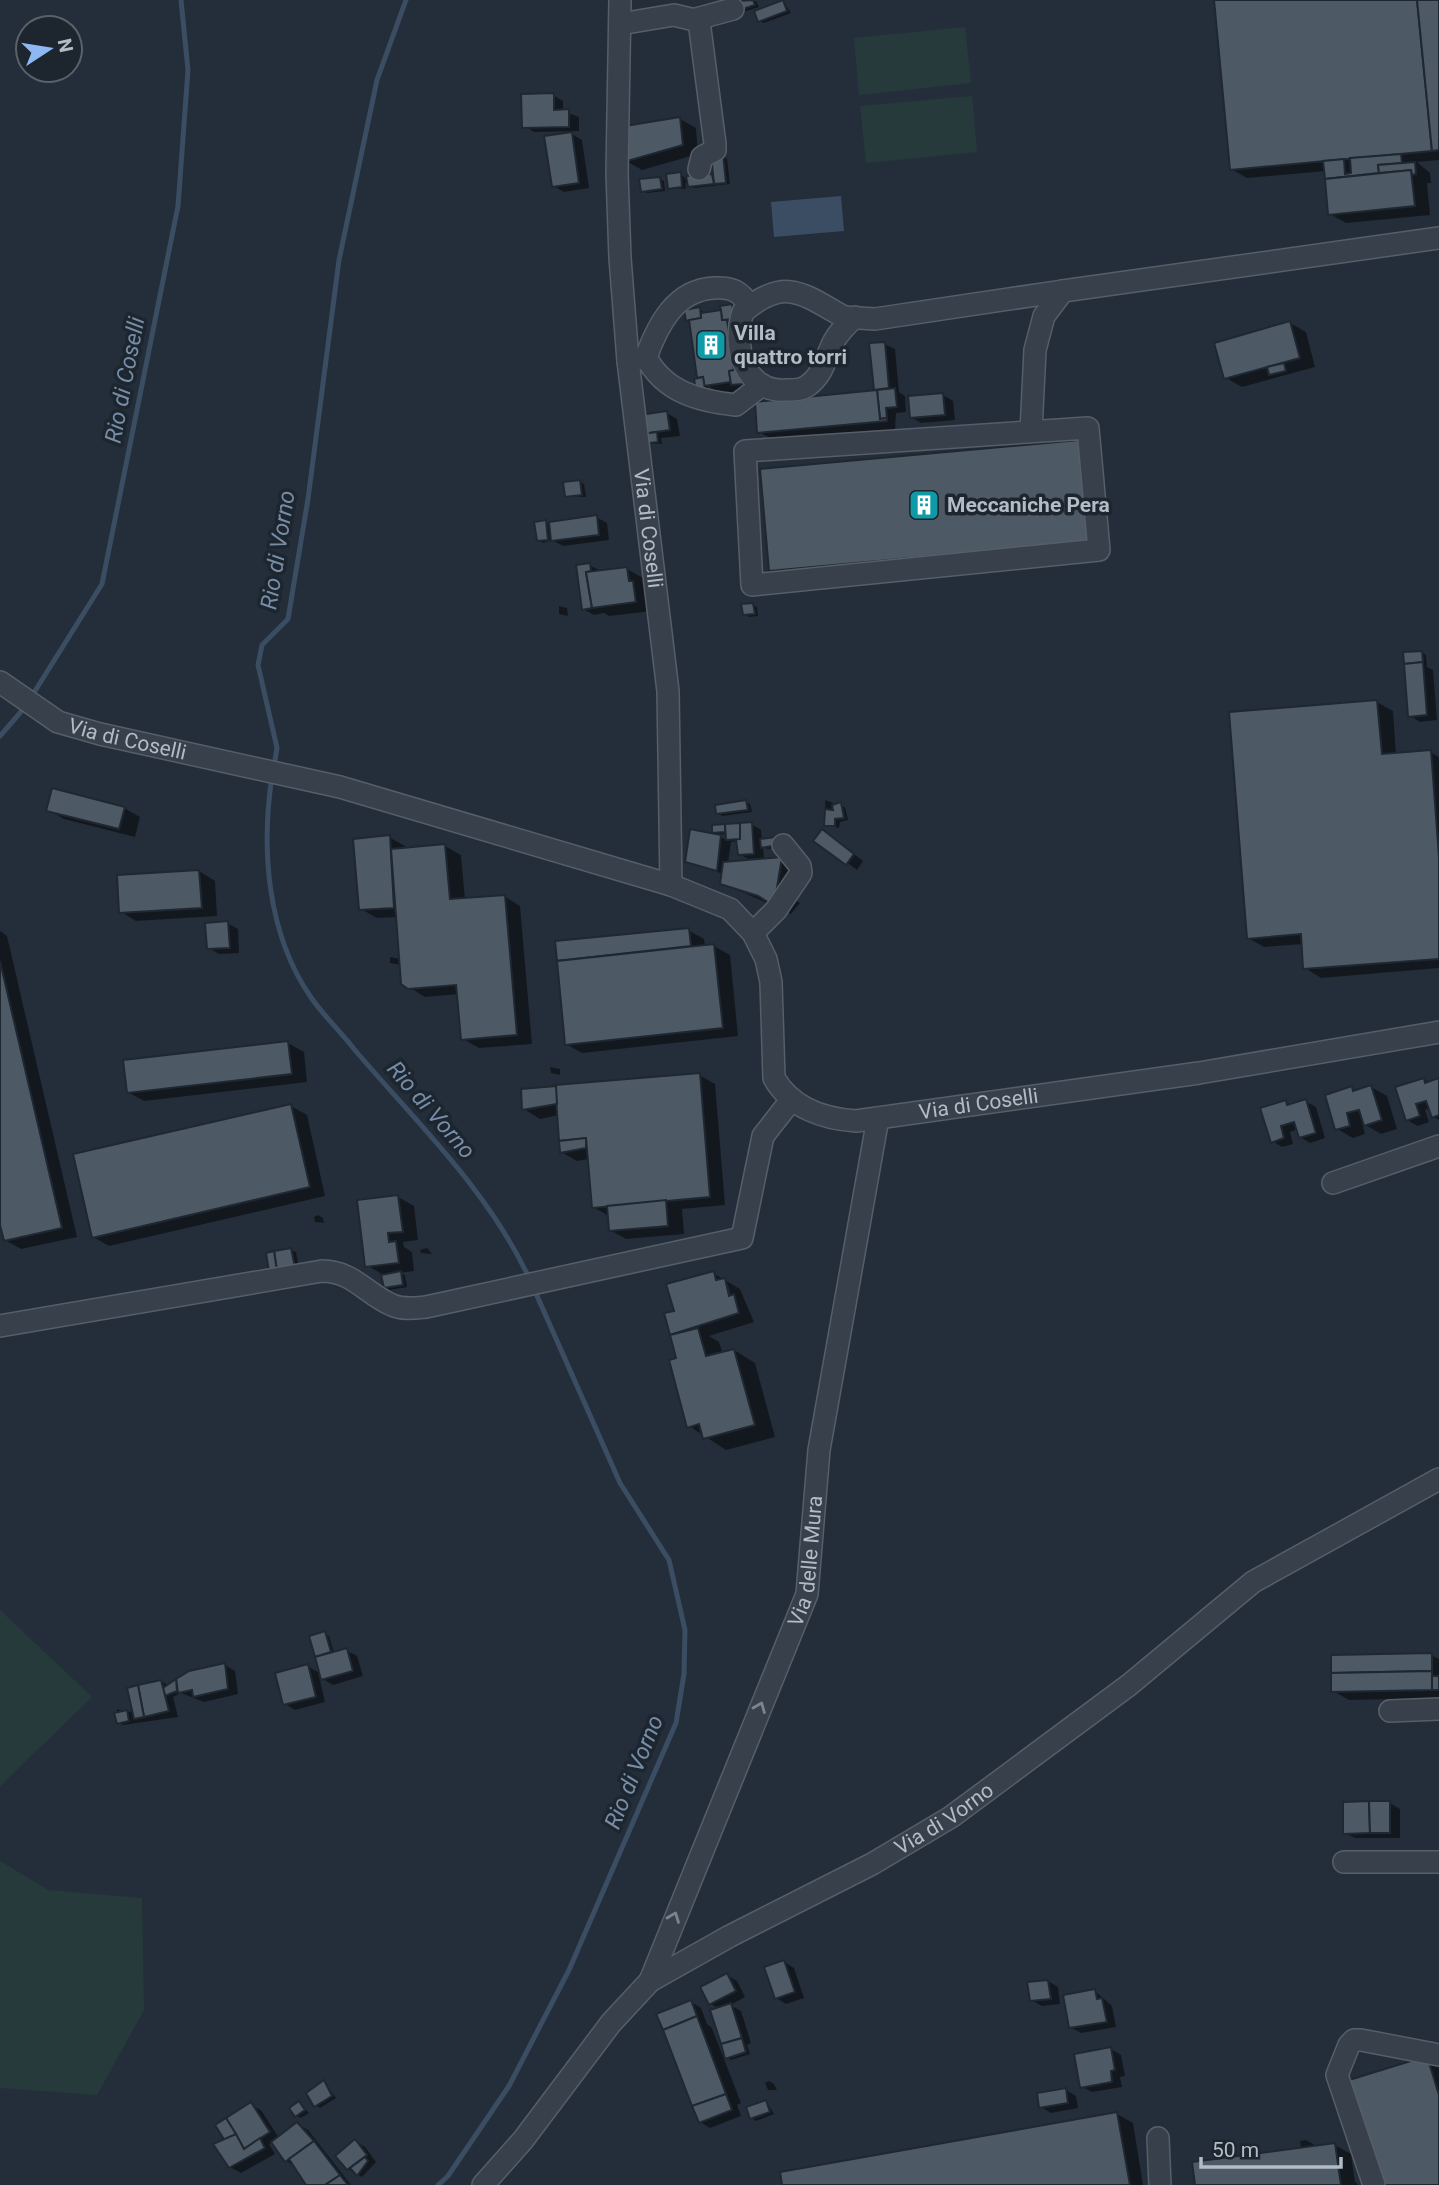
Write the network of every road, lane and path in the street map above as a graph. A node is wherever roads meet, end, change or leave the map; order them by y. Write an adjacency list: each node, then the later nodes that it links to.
1 (620, 0): 4 (street, Via di Coselli)
2 (733, 9): 3 (street)
3 (696, 19): 4 (street); 5 (street)
4 (620, 24): 10 (street, Via di Coselli)
5 (699, 169)
6 (1439, 239): 7 (street)
7 (1063, 291): 9 (street); 12 (street)
8 (750, 306): 9 (street); 10 (street); 11 (street)
9 (855, 317): 11 (street)
10 (637, 359): 11 (street); 15 (street, Via di Coselli)
11 (762, 386)
12 (1031, 431): 12 (street)
13 (8, 688): 15 (street, Via di Coselli)
14 (783, 845): 16 (street)
15 (671, 885): 16 (street, Via di Coselli)
16 (753, 933): 18 (street, Via di Coselli)
17 (1439, 1032): 19 (street, Via di Coselli)
18 (792, 1099): 19 (street, Via di Coselli); 22 (street)
19 (877, 1118): 28 (street, Via delle Mura, one-way to 19)
20 (1439, 1146): 21 (street)
21 (1333, 1183)
22 (0, 1326)
23 (1439, 1479): 28 (street, Via di Vorno)
24 (1439, 1709): 25 (street)
25 (1390, 1711)
26 (1345, 1862): 27 (street)
27 (1439, 1862)
28 (650, 1981): 31 (street, Via di Vorno)
29 (1439, 2055): 33 (street)
30 (1158, 2138): 32 (street)
31 (483, 2185)
32 (1160, 2185)
33 (1374, 2185)

